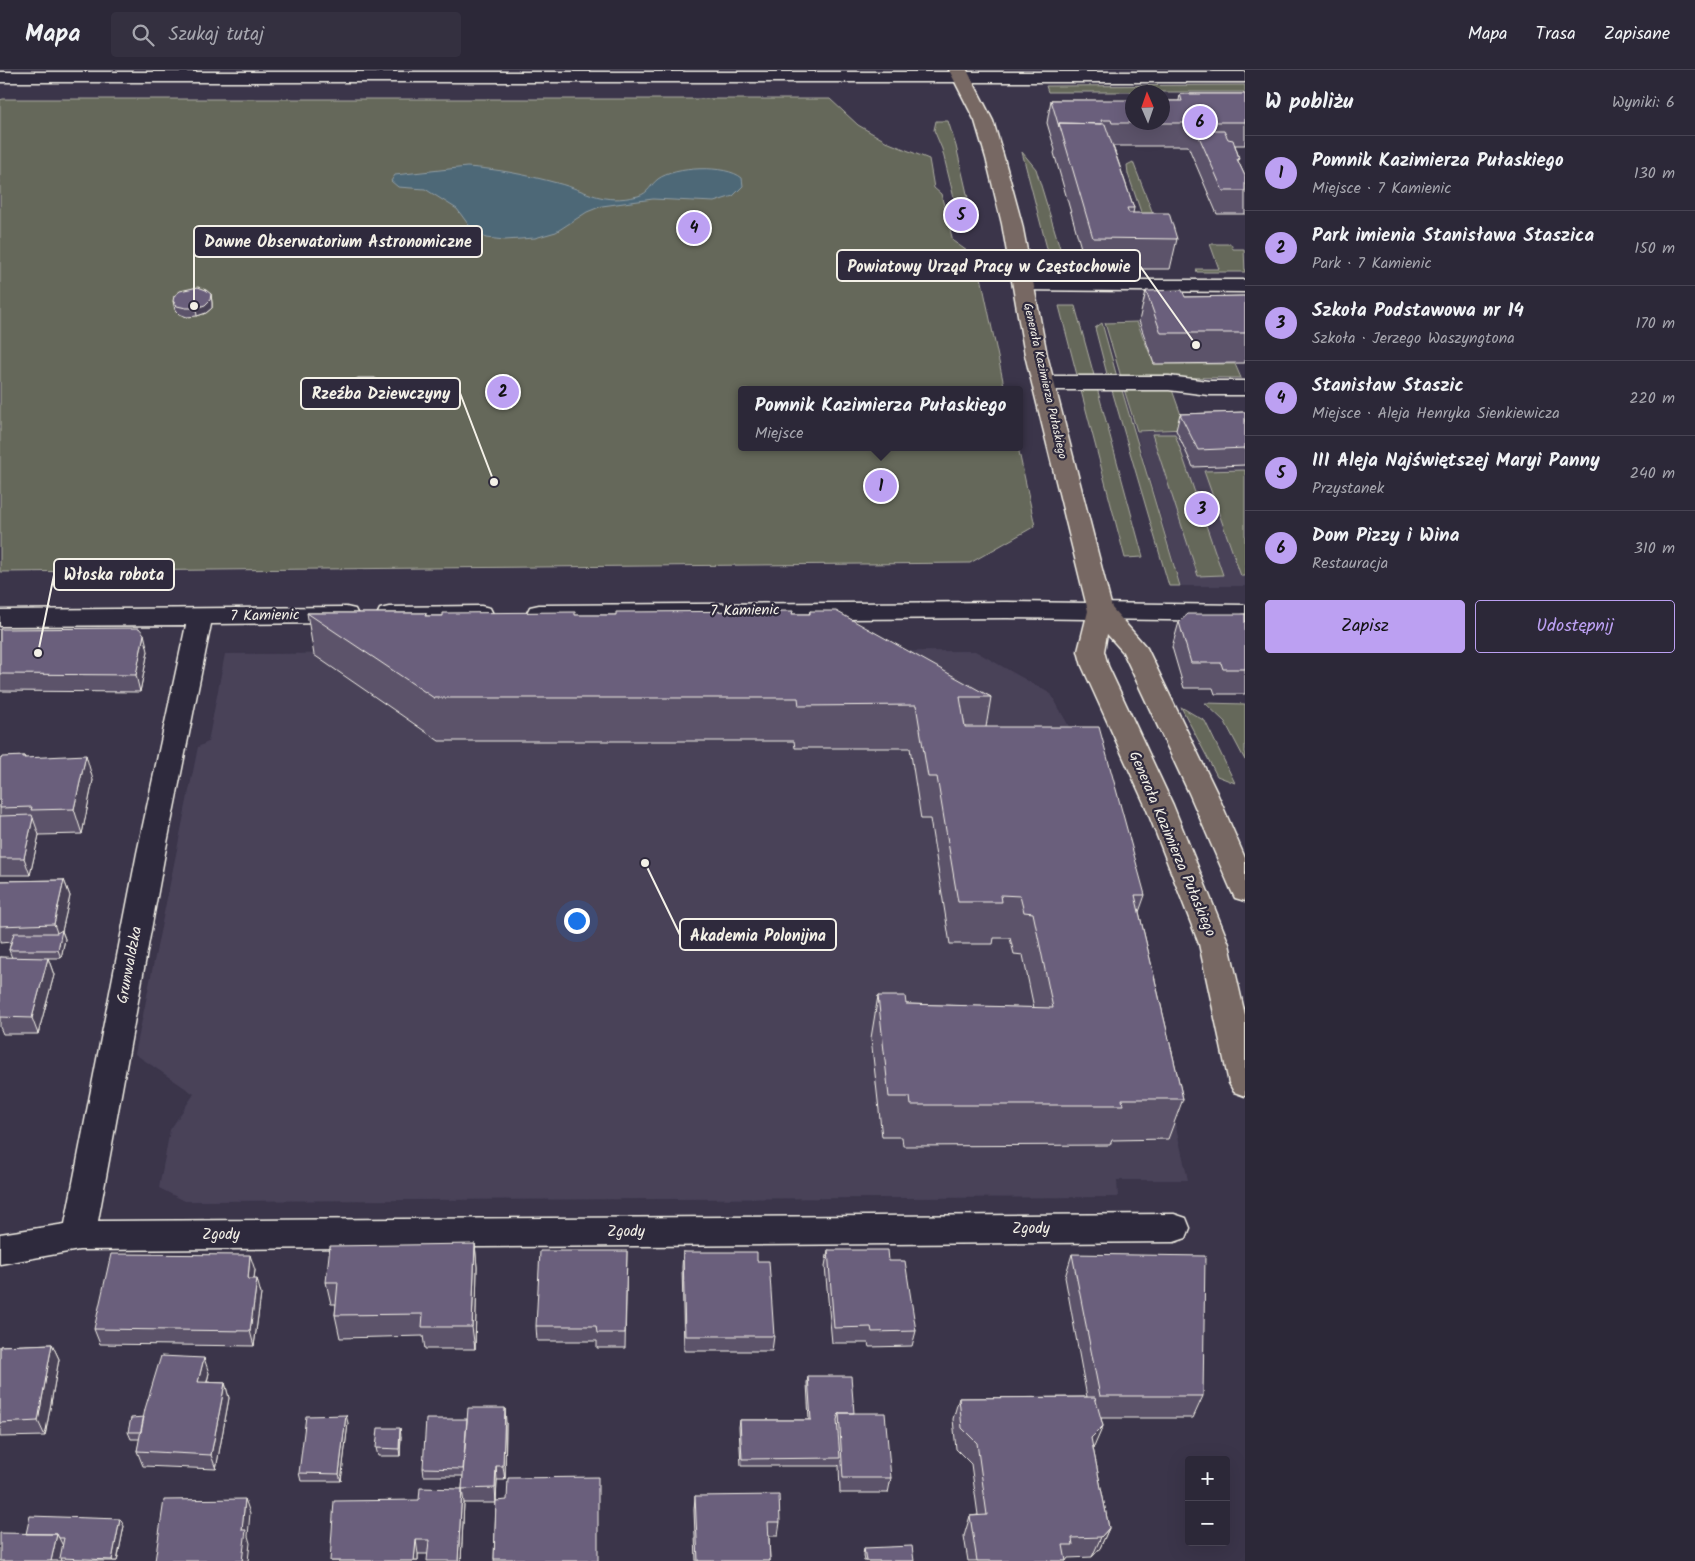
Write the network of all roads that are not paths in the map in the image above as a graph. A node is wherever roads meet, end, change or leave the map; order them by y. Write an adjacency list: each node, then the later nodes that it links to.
1 (959, 73): 2 (street); 3 (street); 4 (main road, Generała Kazimierza Pułaskiego)
2 (0, 77)
3 (1245, 77)
4 (1023, 286): 5 (street); 6 (main road, Generała Kazimierza Pułaskiego)
5 (1245, 286)
6 (1044, 383): 7 (street); 8 (main road, Generała Kazimierza Pułaskiego)
7 (1245, 388)
8 (1100, 611): 9 (street, 7 Kamienic); 10 (street, 7 Kamienic); 12 (main road, Generała Kazimierza Pułaskiego); 13 (main road, Generała Kazimierza Pułaskiego)
9 (1245, 613)
10 (200, 616): 11 (street, 7 Kamienic); 15 (street, Grunwaldzka)
11 (0, 618)
12 (1245, 890)
13 (1245, 1082)
14 (1174, 1228): 15 (street, Zgody)
15 (79, 1236): 16 (street)
16 (0, 1249)

